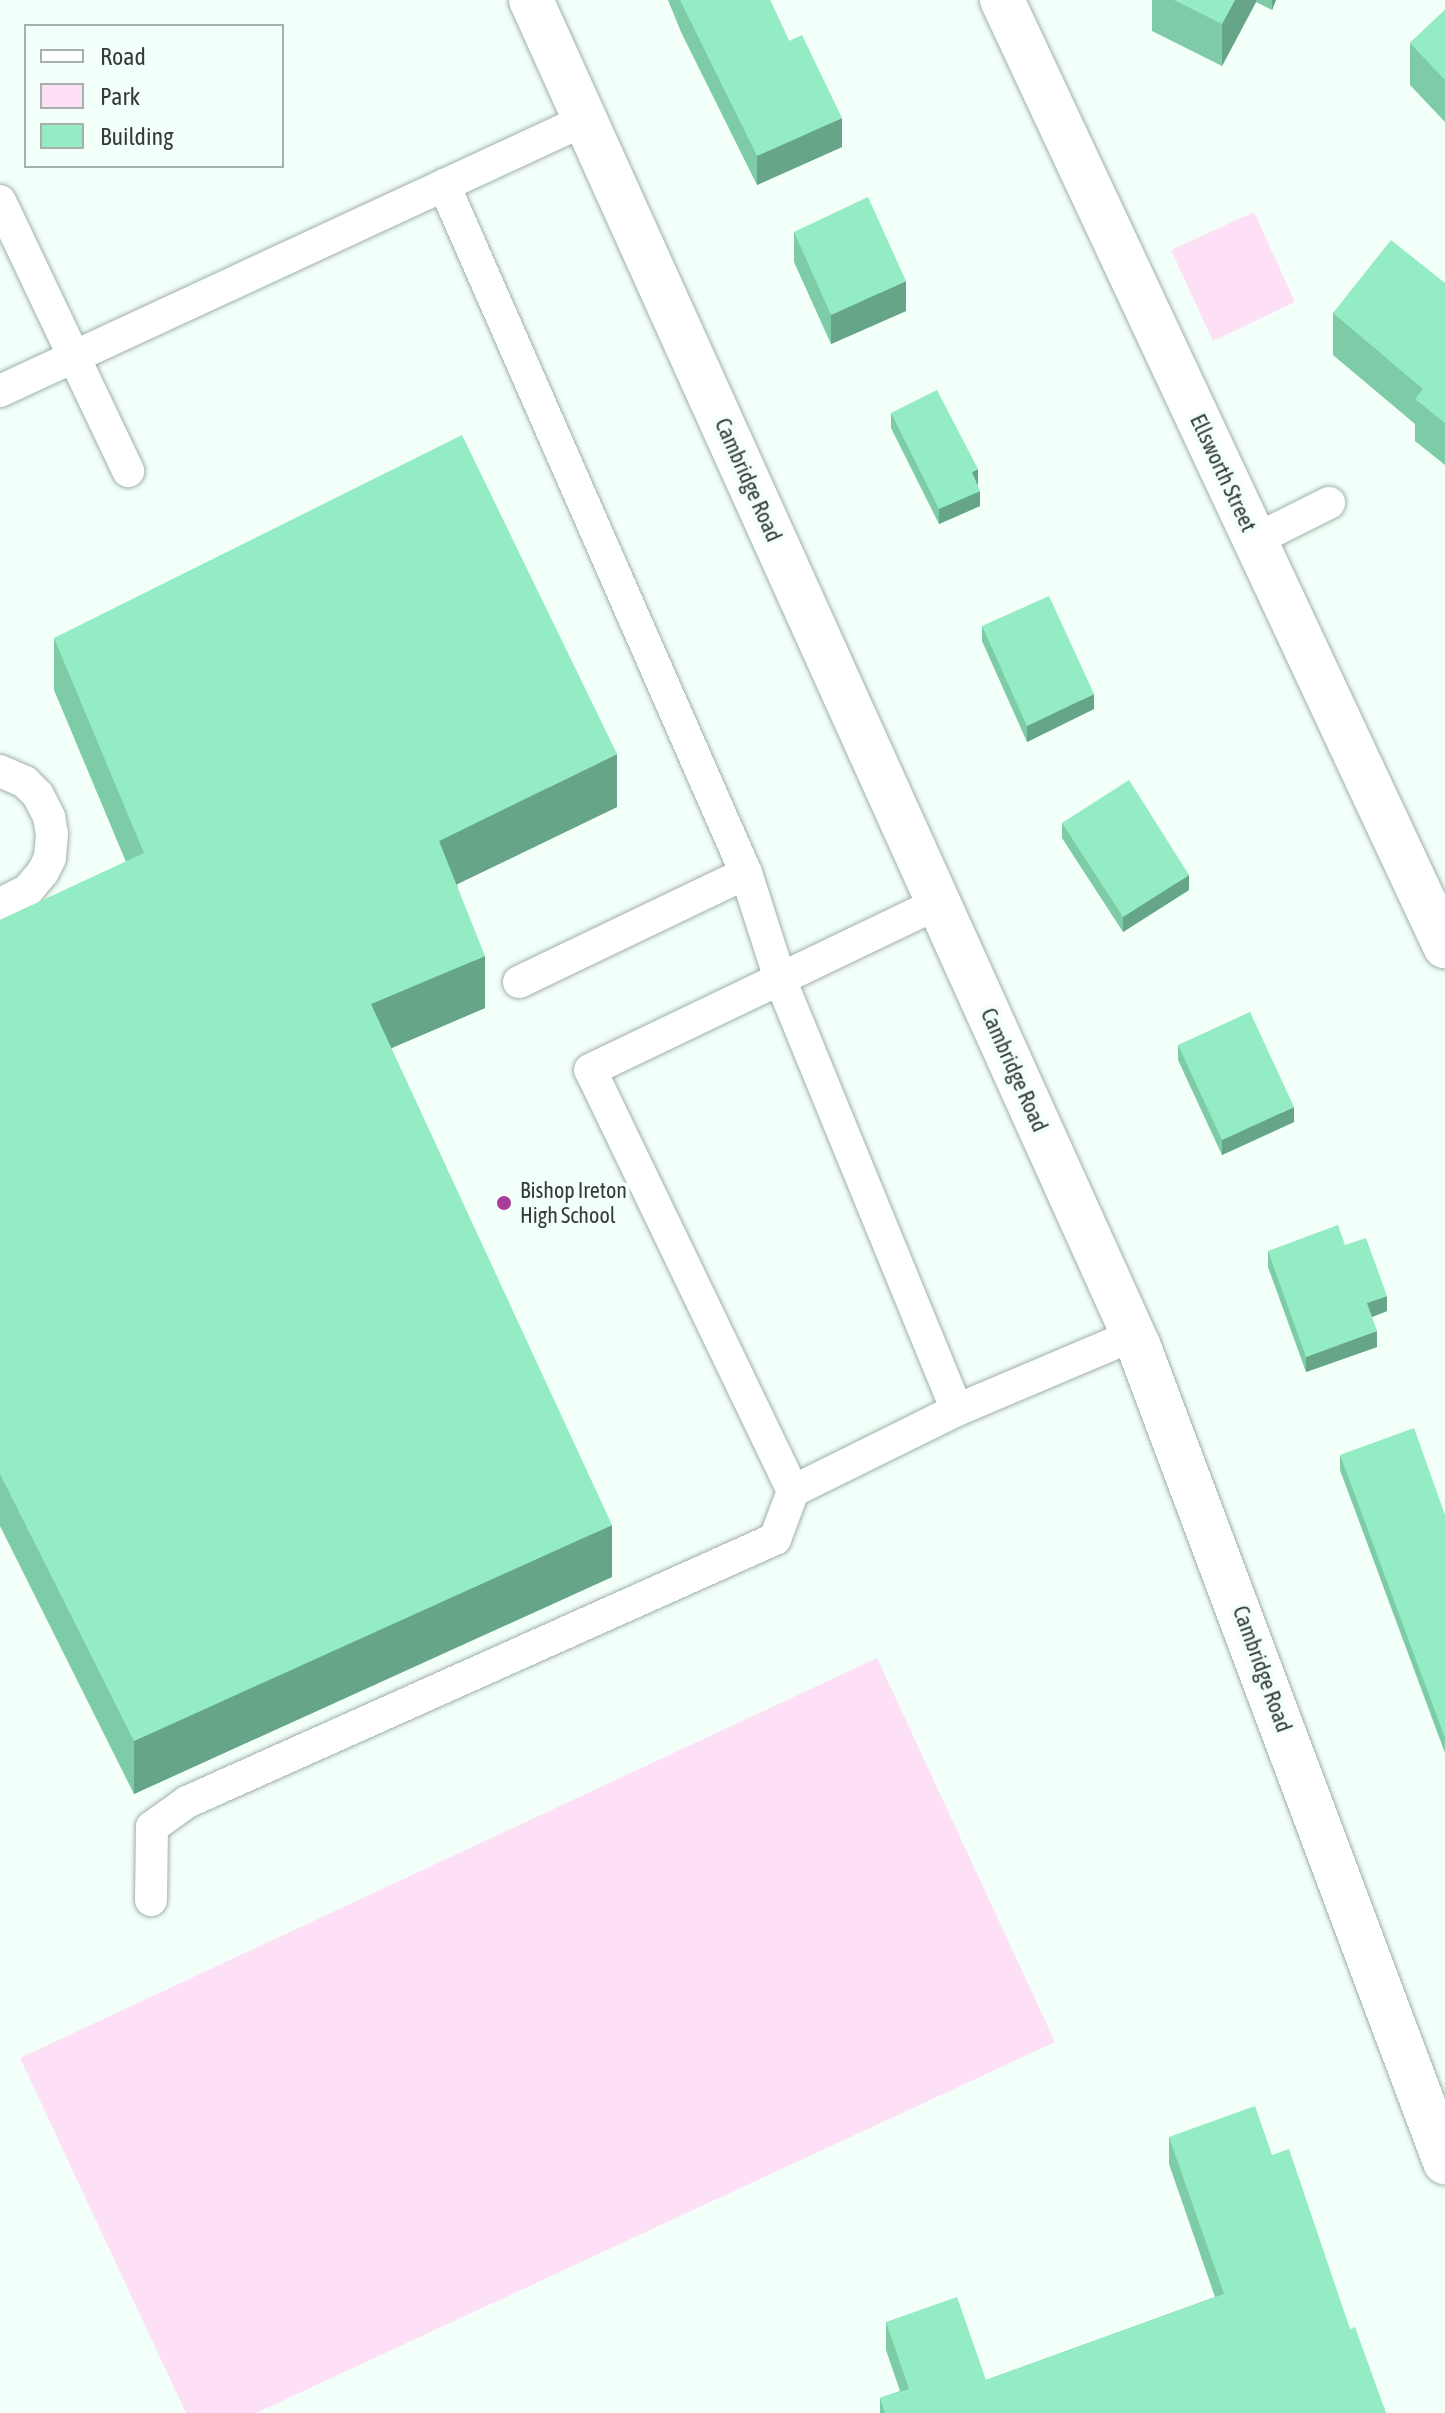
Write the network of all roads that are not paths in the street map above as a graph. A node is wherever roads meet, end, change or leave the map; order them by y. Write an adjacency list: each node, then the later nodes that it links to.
1 (531, 0): 3 (street, Cambridge Road)
2 (1002, 0): 10 (street, Ellsworth Street)
3 (585, 120): 4 (lane); 13 (street, Cambridge Road)
4 (444, 185): 6 (lane); 12 (lane)
5 (0, 201): 6 (lane)
6 (74, 357): 7 (lane); 8 (lane)
7 (0, 391)
8 (128, 471)
9 (1329, 503): 10 (lane)
10 (1255, 540): 15 (street, Ellsworth Street)
11 (0, 771): 14 (lane)
12 (746, 873): 16 (lane); 17 (lane)
13 (939, 903): 16 (lane); 18 (street, Cambridge Road)
14 (0, 904)
15 (1445, 946)
16 (780, 979): 19 (lane); 20 (lane)
17 (519, 982)
18 (1134, 1335): 19 (lane); 22 (street, Cambridge Road)
19 (957, 1410): 20 (lane)
20 (793, 1491): 21 (lane)
21 (151, 1900)
22 (1445, 2162)

